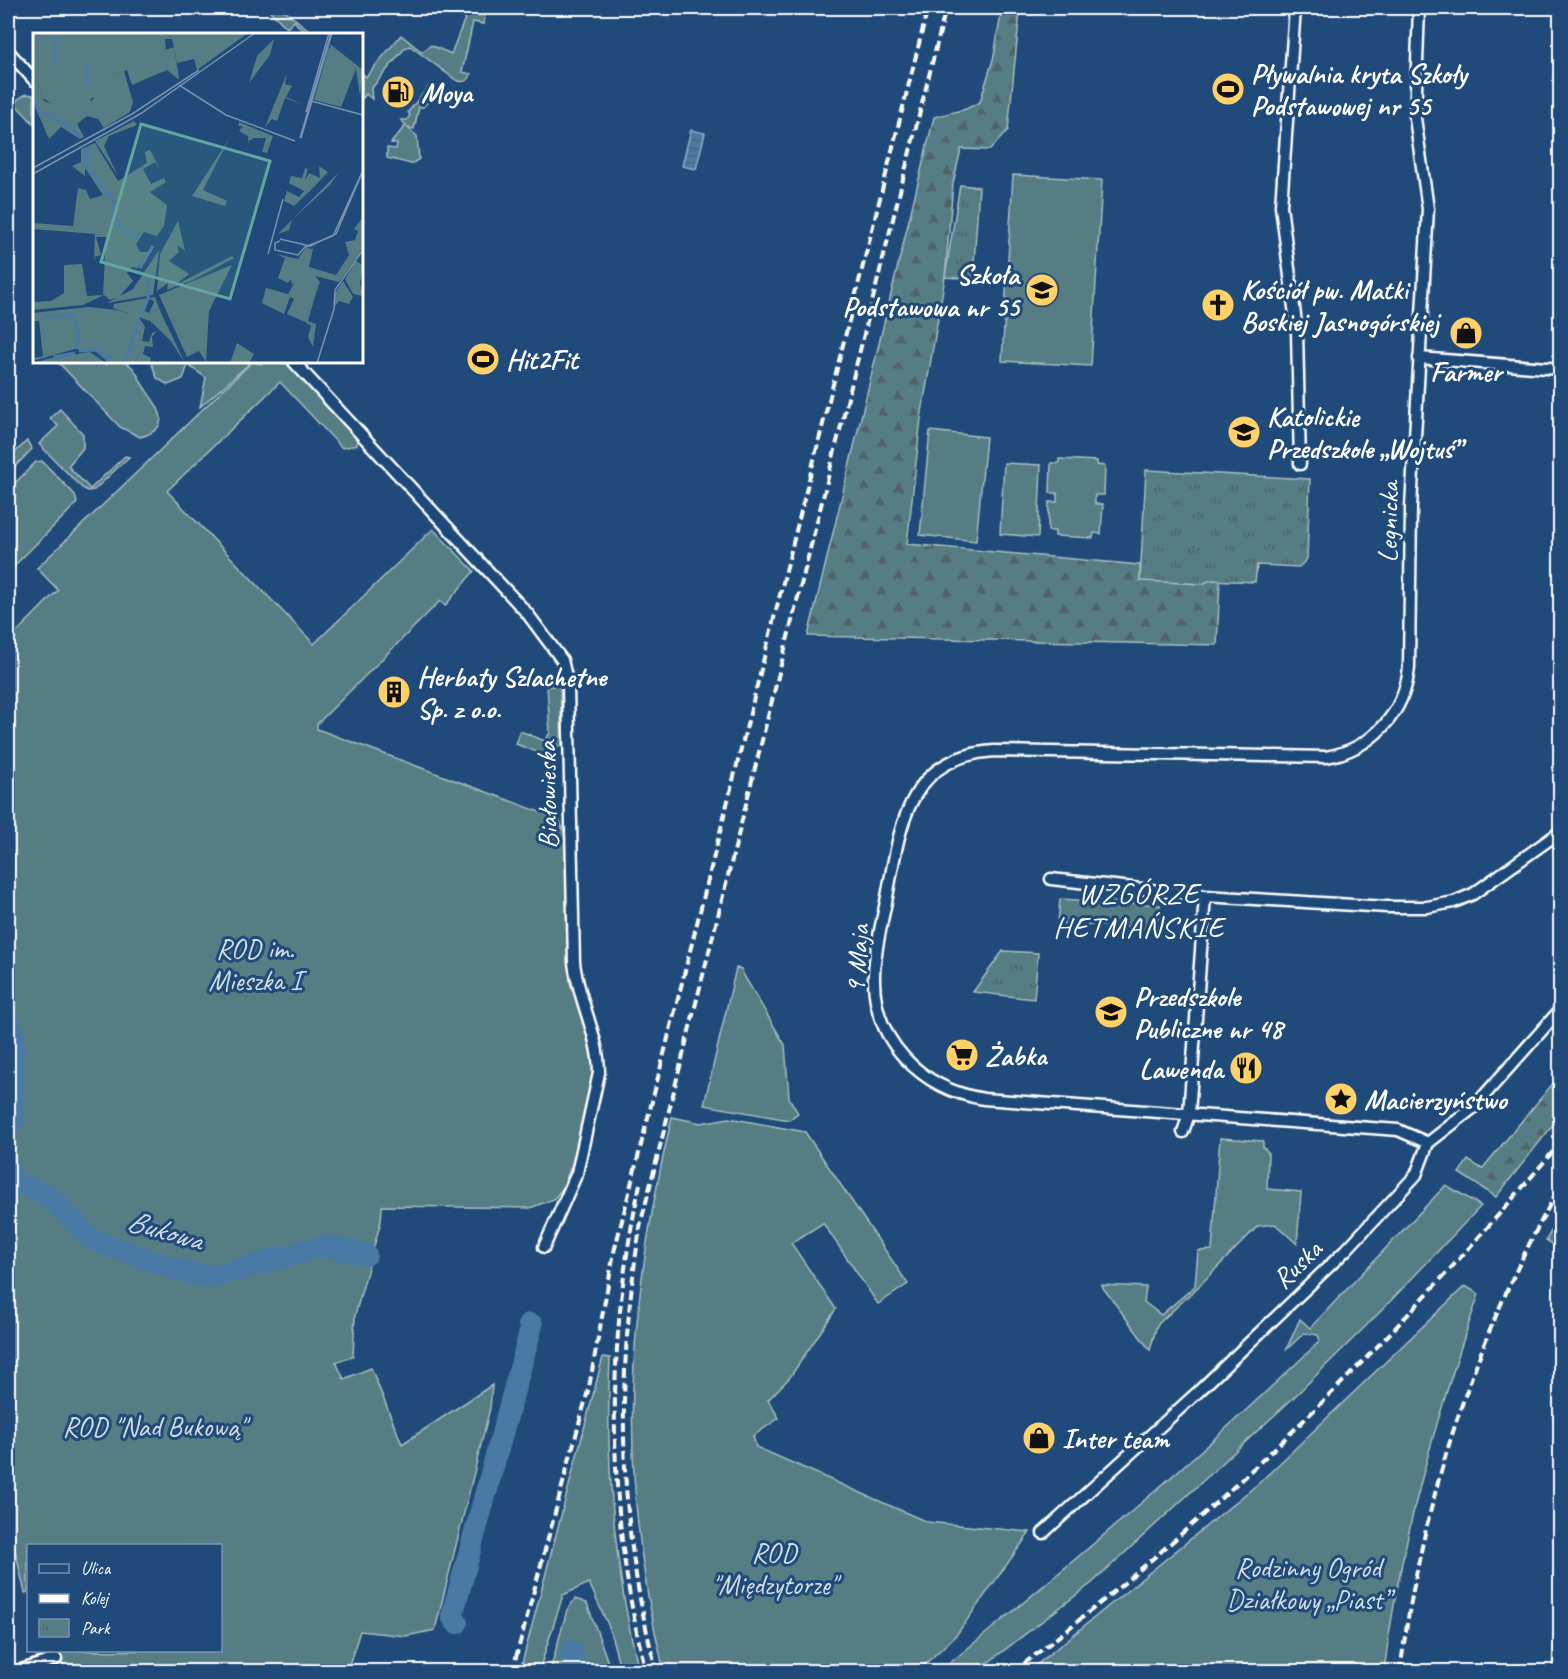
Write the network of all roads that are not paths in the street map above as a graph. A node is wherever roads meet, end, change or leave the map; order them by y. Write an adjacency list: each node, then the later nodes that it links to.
1 (1295, 8): 8 (street)
2 (1419, 8): 5 (street, Legnicka)
3 (8, 51): 4 (street)
4 (33, 79)
5 (1419, 358): 7 (street); 9 (street, Legnicka)
6 (295, 363): 17 (street, Białowieska)
7 (1560, 369)
8 (1300, 464)
9 (1337, 754): 14 (street, 9 Maja)
10 (1560, 832): 12 (street)
11 (1051, 879): 12 (street)
12 (1205, 896): 14 (street)
13 (1560, 1010): 16 (street)
14 (1189, 1114): 15 (street); 16 (street, 9 Maja)
15 (1184, 1132)
16 (1428, 1143): 18 (street, Ruska)
17 (544, 1246)
18 (1043, 1533)
19 (56, 1659): 20 (street)
20 (15, 1671)

